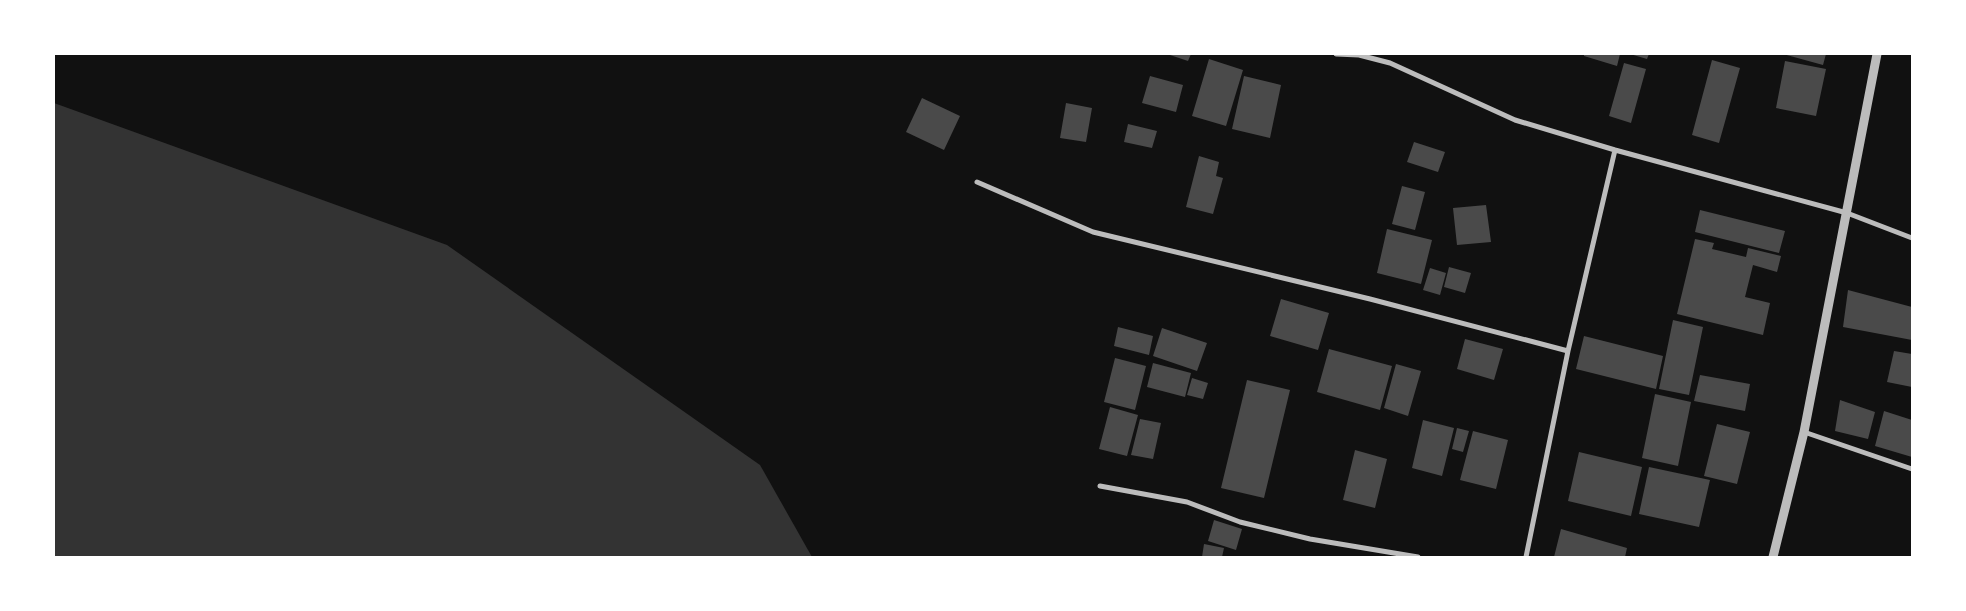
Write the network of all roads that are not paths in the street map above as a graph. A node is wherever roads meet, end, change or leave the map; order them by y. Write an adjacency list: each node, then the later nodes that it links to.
1 (1336, 54): 3 (street)
2 (1878, 54): 5 (street)
3 (1615, 150): 5 (street); 7 (street)
4 (977, 182): 7 (street)
5 (1847, 213): 6 (street); 8 (street)
6 (1912, 238)
7 (1568, 351): 12 (street)
8 (1804, 432): 9 (street); 13 (street)
9 (1912, 469)
10 (1100, 486): 11 (street)
11 (1418, 557)
12 (1526, 557)
13 (1773, 557)

